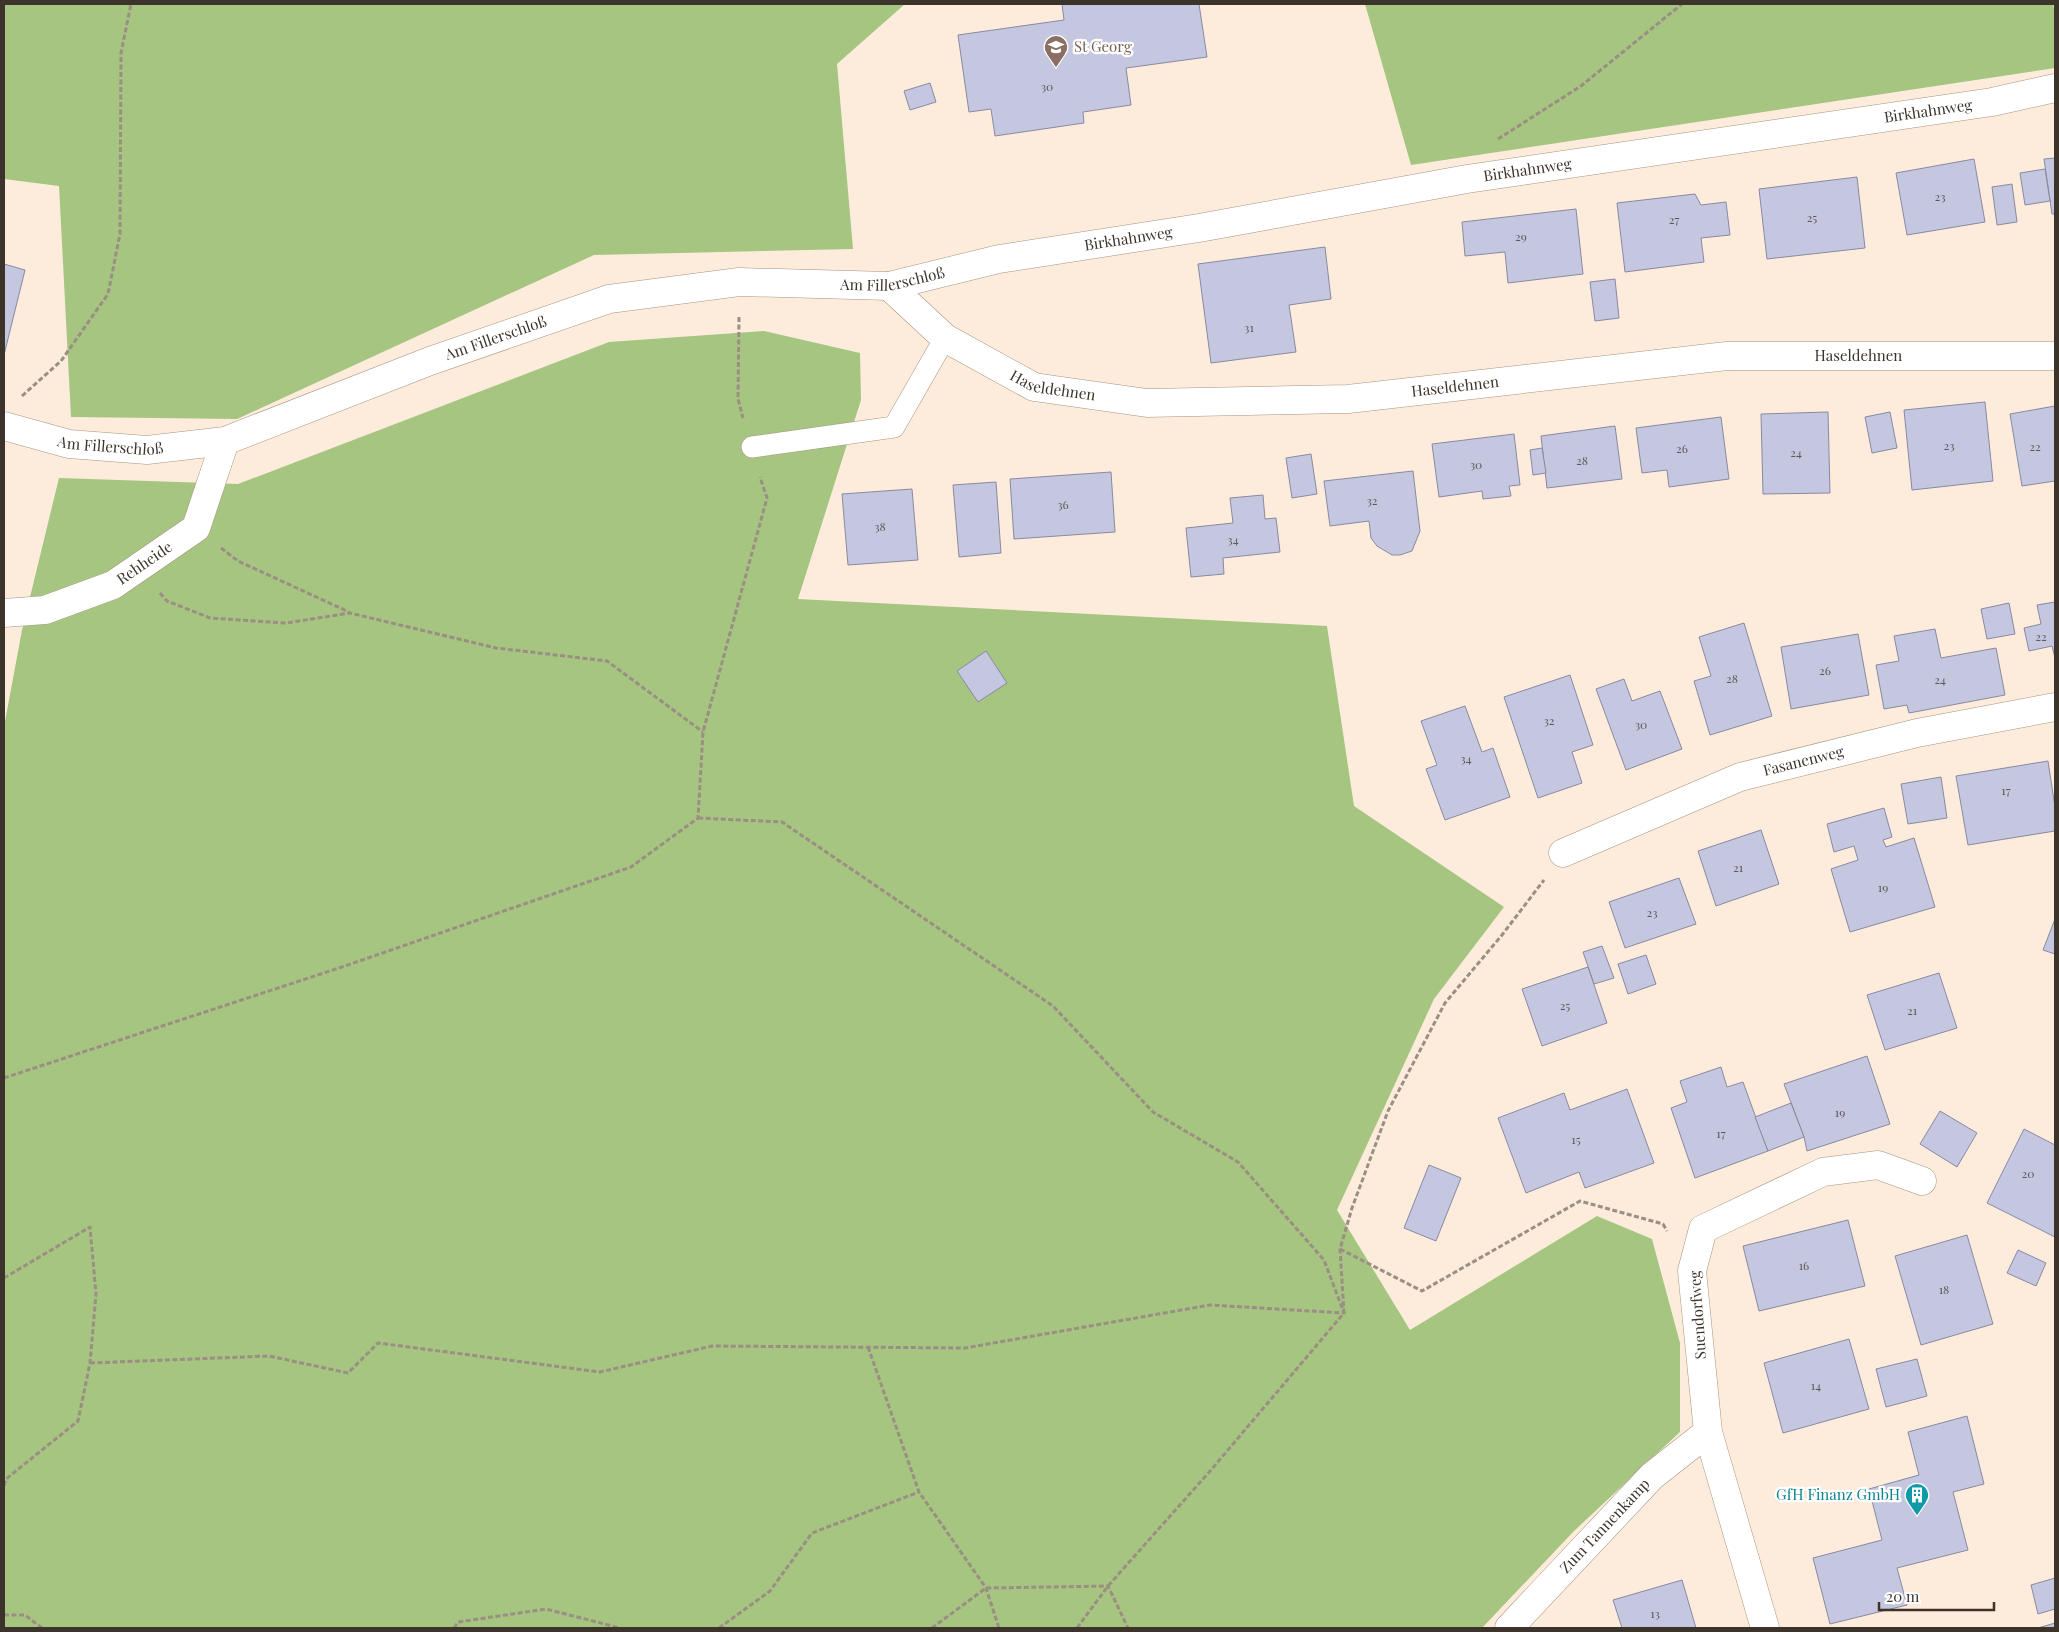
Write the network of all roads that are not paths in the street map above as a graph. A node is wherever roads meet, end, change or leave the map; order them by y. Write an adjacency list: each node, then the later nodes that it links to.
1 (2055, 88): 2 (street, Birkhahnweg)
2 (999, 259): 3 (street, Am Fillerschloß)
3 (889, 286): 4 (street, Haseldehnen); 7 (street, Am Fillerschloß)
4 (945, 338): 5 (street, Haseldehnen); 8 (lane)
5 (2055, 356)
6 (4, 426): 7 (street, Am Fillerschloß)
7 (225, 441): 9 (street, Rehheide)
8 (752, 447)
9 (4, 613)
10 (2055, 707): 11 (street, Fasanenweg)
11 (1563, 853)
12 (1922, 1181): 13 (street, Suendorfweg)
13 (1708, 1432): 14 (street, Zum Tannenkamp); 15 (street, Suendorfweg)
14 (1509, 1628)
15 (1765, 1628)

